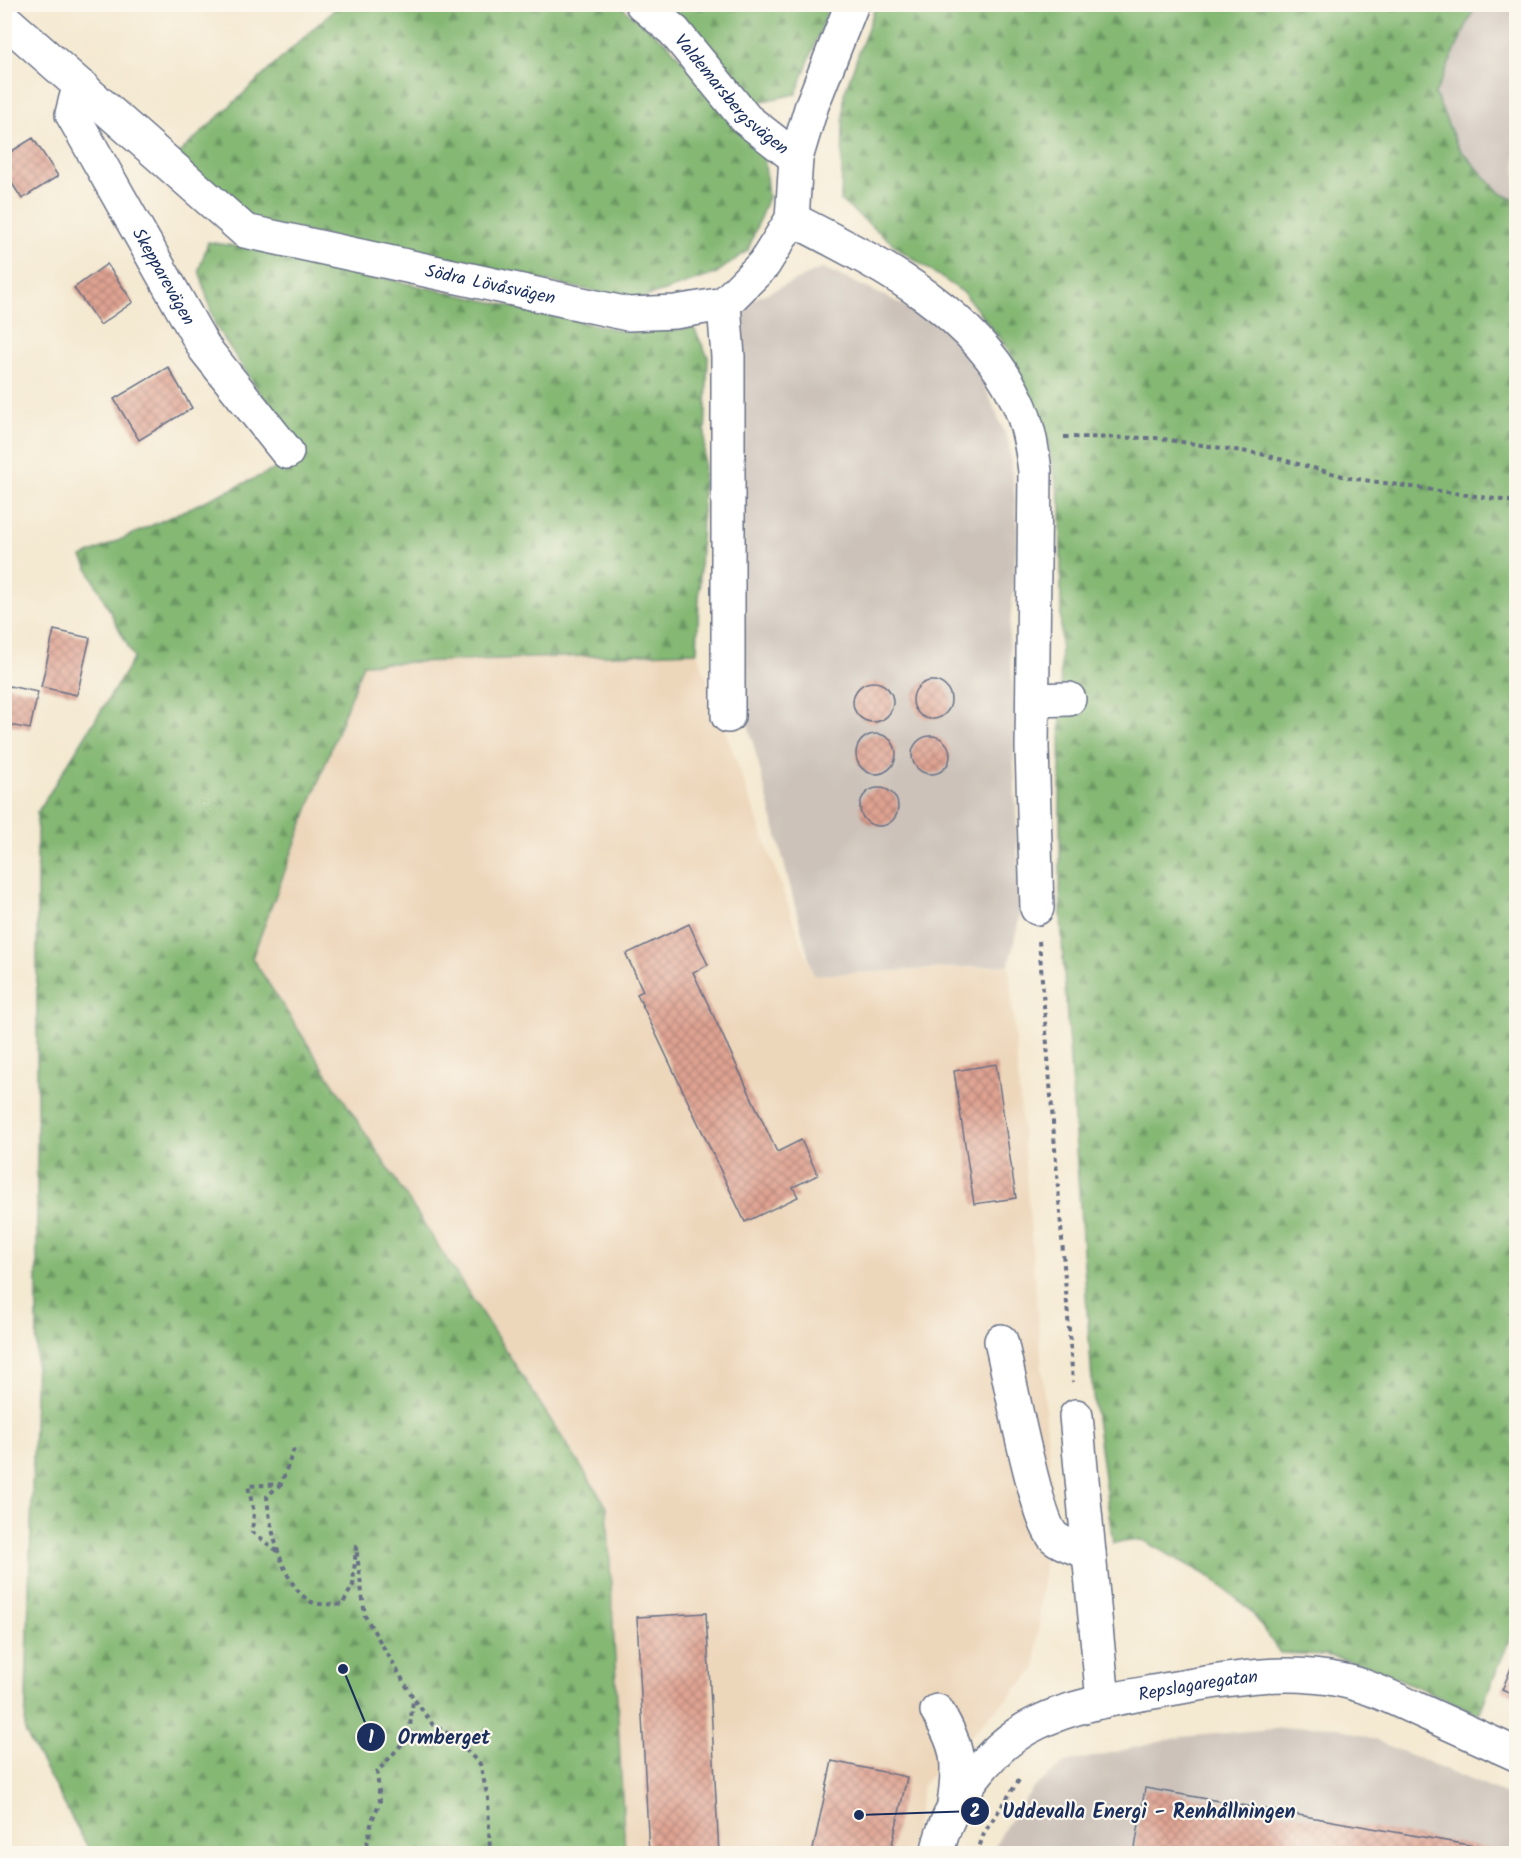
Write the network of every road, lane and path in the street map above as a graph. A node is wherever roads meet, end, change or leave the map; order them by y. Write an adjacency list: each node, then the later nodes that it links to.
1 (642, 4): 5 (street, Valdemarsbergsvägen)
2 (852, 4): 5 (street)
3 (4, 19): 4 (street, Södra Lövåsvägen)
4 (84, 88): 7 (street, Södra Lövåsvägen); 9 (street, Skepparevägen)
5 (796, 158): 6 (street)
6 (792, 219): 7 (street); 8 (street)
7 (724, 304): 13 (street)
8 (1030, 437): 10 (path); 12 (street)
9 (287, 452)
10 (1516, 502)
11 (1069, 699): 12 (street)
12 (1033, 700): 14 (street)
13 (728, 716)
14 (1037, 908): 16 (path)
15 (1001, 1341): 20 (street)
16 (1076, 1416): 20 (street)
17 (295, 1446): 18 (path)
18 (281, 1484): 19 (path); 19 (path)
19 (278, 1551): 21 (path)
20 (1089, 1553): 22 (street)
21 (414, 1699): 26 (path); 27 (path)
22 (1102, 1701): 24 (street, Repslagaregatan); 25 (street, Repslagaregatan)
23 (937, 1711): 25 (street)
24 (1516, 1754)
25 (952, 1812): 28 (street, Repslagaregatan)
26 (365, 1854)
27 (490, 1854)
28 (937, 1854)

